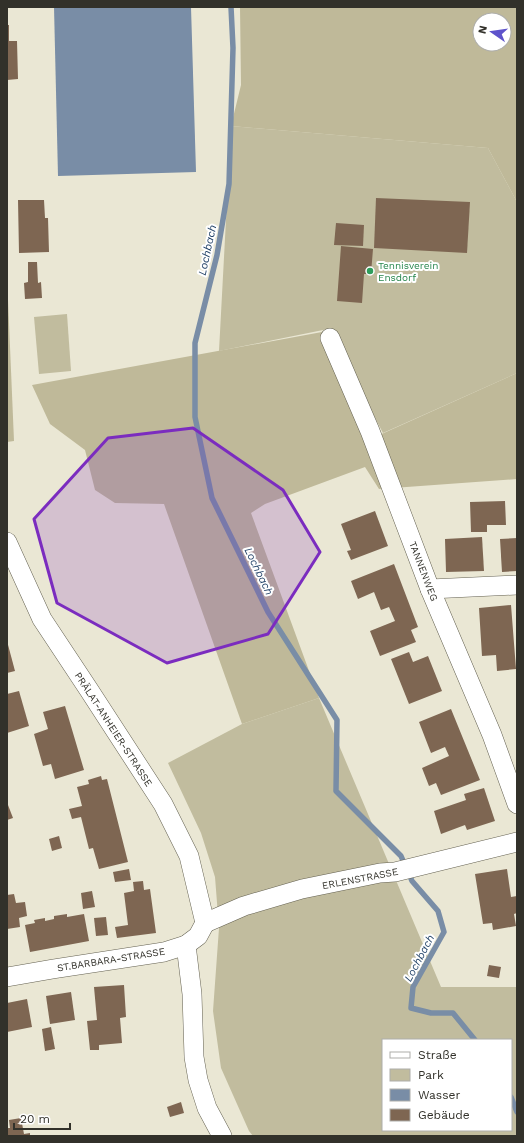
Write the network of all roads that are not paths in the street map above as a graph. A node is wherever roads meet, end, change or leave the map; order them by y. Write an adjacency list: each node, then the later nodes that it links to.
1 (330, 338): 4 (street, TANNENWEG)
2 (7, 542): 7 (street, PRÄLAT-ANHEIER-STRASSE)
3 (517, 585): 4 (street)
4 (430, 589): 5 (street, TANNENWEG)
5 (517, 804)
6 (517, 842): 7 (street, ERLENSTRASSE)
7 (205, 923): 8 (street, ST.BARBARA-STRASSE)
8 (186, 945): 9 (street, ST.BARBARA-STRASSE); 10 (street)
9 (7, 977)
10 (222, 1136)

